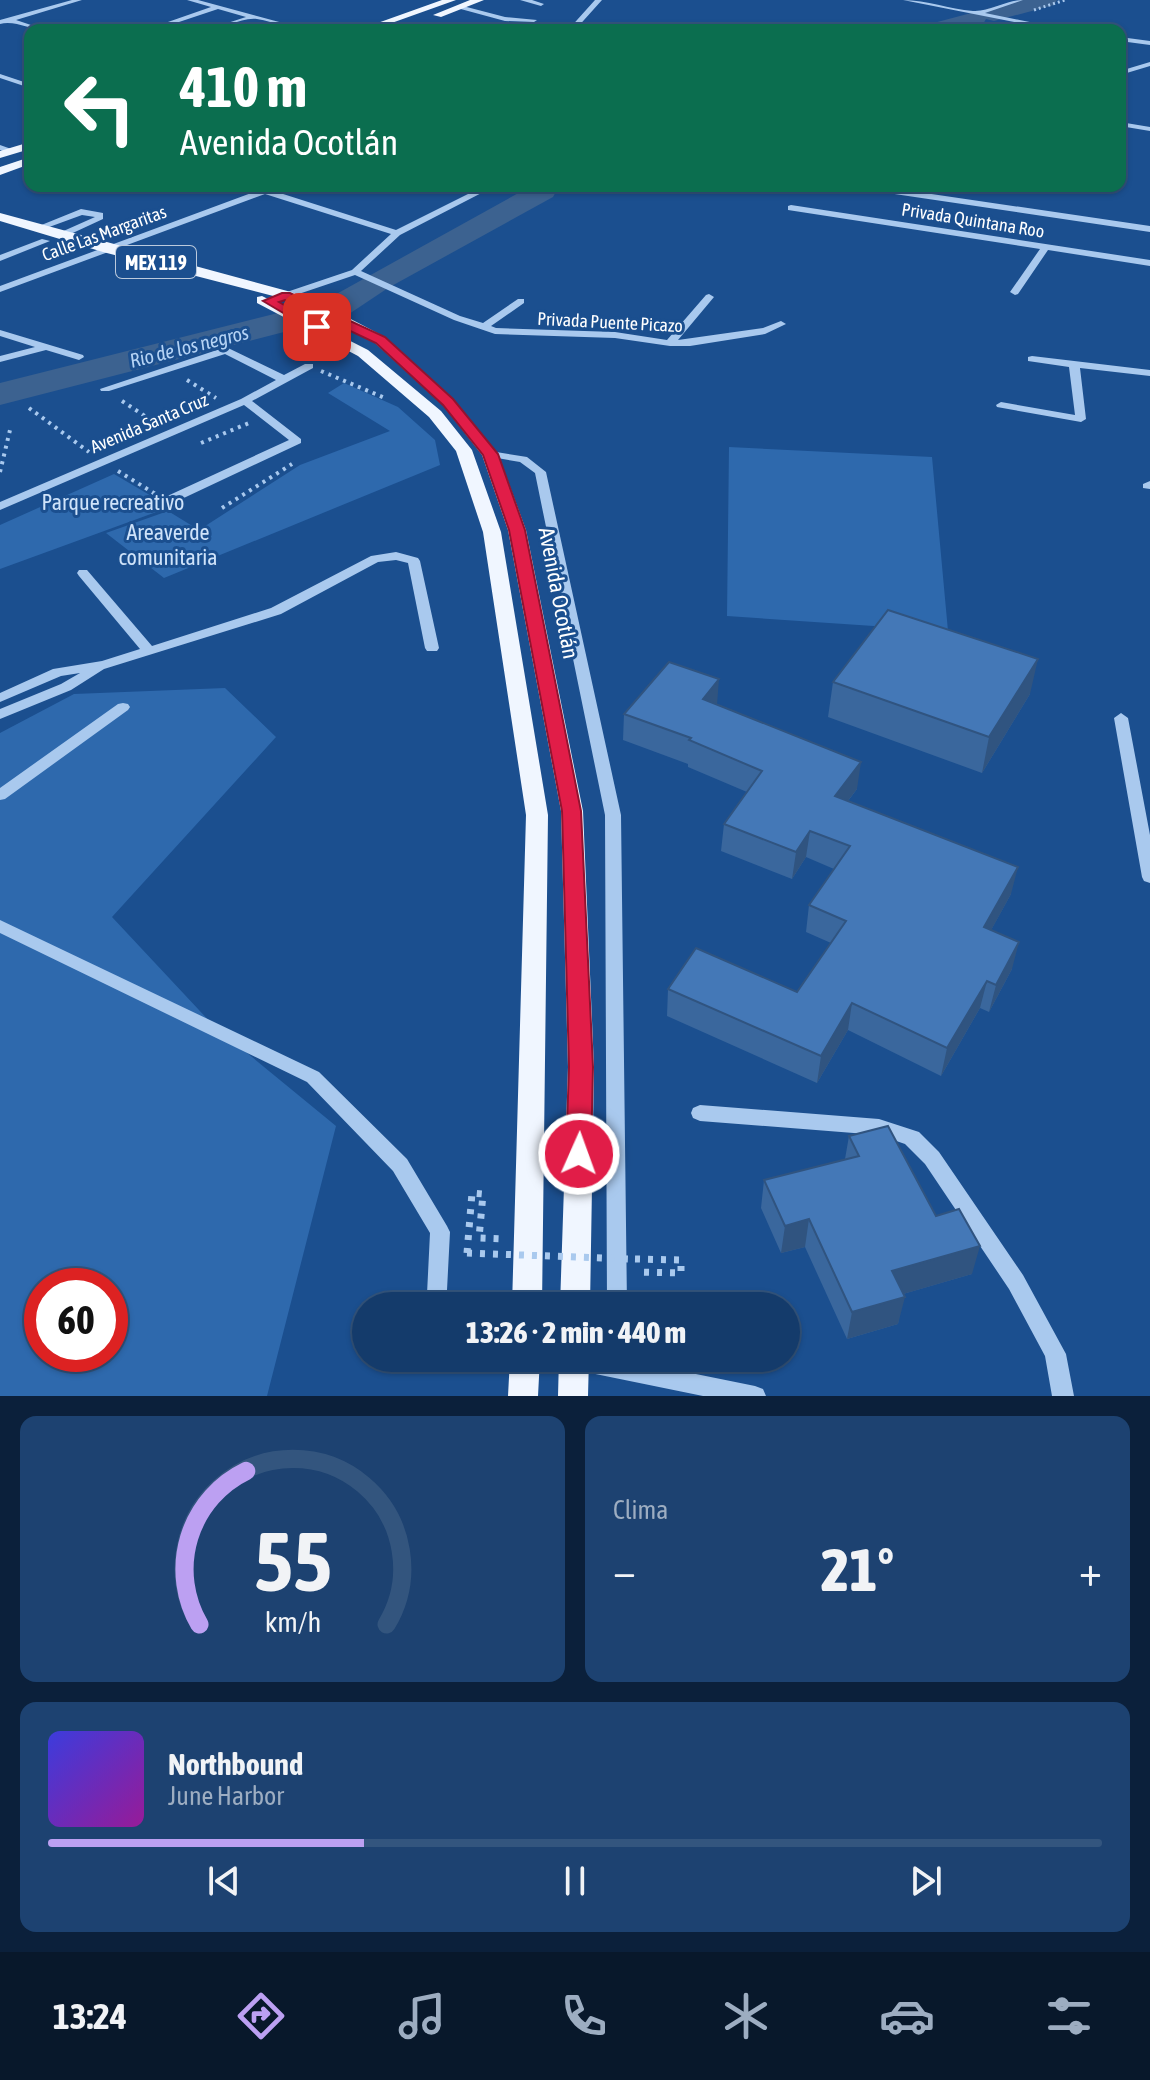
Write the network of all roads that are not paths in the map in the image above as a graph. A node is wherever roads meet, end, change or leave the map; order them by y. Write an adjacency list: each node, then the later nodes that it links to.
1 (79, 0): 13 (street)
2 (190, 0): 10 (street)
3 (479, 0): 8 (main road)
4 (523, 0): 9 (street)
5 (599, 0): 22 (street)
6 (906, 0): 11 (street)
7 (1020, 0): 11 (street)
8 (455, 4): 14 (street); 20 (main road); 21 (main road)
9 (541, 4)
10 (219, 8): 12 (street); 17 (street)
11 (974, 14): 23 (street)
12 (252, 16): 18 (street); 19 (street)
13 (10, 20): 15 (street); 16 (street)
14 (534, 20)
15 (0, 22)
16 (24, 24)
17 (167, 24)
18 (227, 24)
19 (283, 24)
20 (384, 24)
21 (410, 24)
22 (577, 24)
23 (1032, 24)
24 (1126, 40): 25 (street)
25 (1150, 43)
26 (1150, 64): 27 (street)
27 (1126, 71)
28 (0, 76): 29 (street)
29 (24, 84)
30 (1126, 125): 31 (street)
31 (1150, 129)
32 (24, 146): 33 (main road)
33 (4, 151)
34 (24, 162): 35 (main road)
35 (0, 171)
36 (262, 192): 48 (street, Calle Las Margaritas)
37 (268, 192): 44 (street)
38 (479, 192): 44 (street)
39 (898, 192): 43 (street)
40 (791, 208): 47 (street, Privada Quintana Roo)
41 (0, 217): 45 (main road, Avenida Ocotlán / MEX 119)
42 (0, 228): 45 (main road, Avenida Ocotlán / MEX 119)
43 (1150, 229)
44 (397, 233): 52 (street)
45 (42, 235): 46 (main road, Avenida Ocotlán / MEX 119); 46 (street); 49 (main road, Avenida Ocotlán / MEX 119); 50 (street)
46 (62, 235): 48 (main road, Avenida Ocotlán / MEX 119)
47 (1045, 248): 51 (street, Privada Quintana Roo); 54 (street)
48 (108, 249): 49 (street, Calle Las Margaritas); 55 (main road, Avenida Ocotlán / MEX 119)
49 (91, 255): 53 (street, Calle Las Margaritas); 57 (main road, Avenida Ocotlán / MEX 119)
50 (0, 258)
51 (1150, 263)
52 (355, 272): 55 (street); 60 (street, Privada Puente Picazo)
53 (0, 289)
54 (1015, 292)
55 (286, 295): 57 (street); 74 (main road, Avenida Ocotlán / MEX 119)
56 (709, 297): 62 (street)
57 (269, 301): 92 (main road, Avenida Ocotlán / MEX 119)
58 (521, 301): 60 (street, Privada Puente Picazo)
59 (781, 324): 62 (street, Privada Puente Picazo)
60 (484, 327): 62 (street, Privada Puente Picazo)
61 (0, 333): 63 (street)
62 (670, 343)
63 (46, 347): 64 (street); 65 (street)
64 (79, 357)
65 (0, 359)
66 (1032, 359): 67 (street)
67 (1074, 364): 69 (street); 73 (street)
68 (309, 366): 70 (street, Avenida Santa Cruz)
69 (1150, 373)
70 (285, 380): 71 (street); 72 (street, Avenida Santa Cruz)
71 (105, 389)
72 (245, 401): 75 (street); 76 (street, Avenida Santa Cruz)
73 (1001, 405)
74 (490, 454): 93 (main road, Avenida Ocotlán / MEX 119); 94 (street)
75 (167, 501)
76 (0, 506)
77 (83, 573): 79 (street)
78 (432, 648): 79 (street)
79 (149, 651): 80 (street)
80 (104, 665): 81 (street); 82 (street)
81 (42, 679): 82 (street); 83 (street)
82 (54, 692): 85 (street)
83 (0, 698)
84 (123, 707): 87 (street)
85 (0, 714)
86 (1121, 718): 88 (street)
87 (0, 795)
88 (1150, 877)
89 (0, 926): 91 (street)
90 (700, 1113): 101 (street)
91 (437, 1292)
92 (527, 1292)
93 (575, 1292)
94 (617, 1292)
95 (524, 1372): 98 (main road)
96 (572, 1372): 99 (main road)
97 (656, 1372): 100 (street)
98 (523, 1396)
99 (573, 1396)
100 (755, 1396)
101 (1063, 1396)

